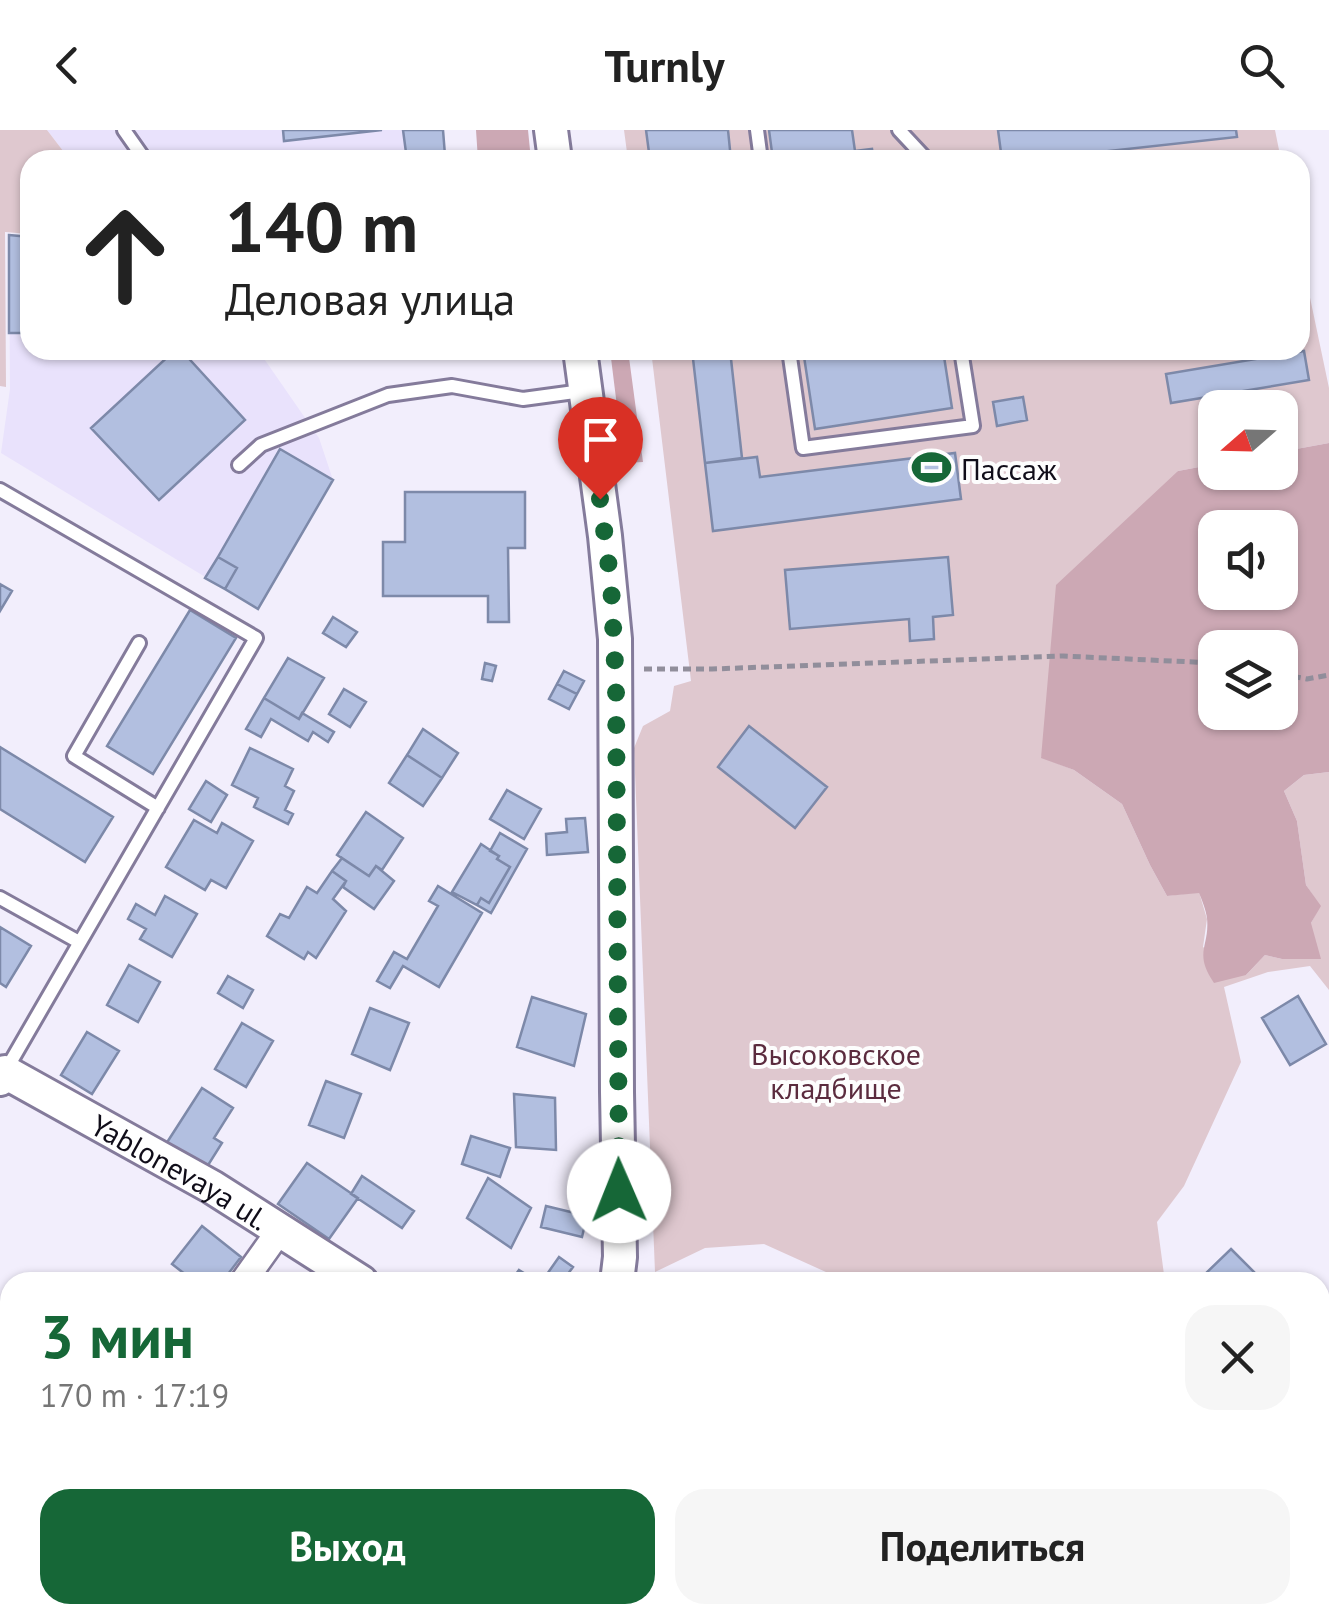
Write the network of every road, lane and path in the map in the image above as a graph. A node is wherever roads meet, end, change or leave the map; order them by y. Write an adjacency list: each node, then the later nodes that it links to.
1 (900, 130): 2 (lane)
2 (918, 150)
3 (581, 360): 6 (street)
4 (790, 360): 5 (lane)
5 (962, 360)
6 (585, 391): 7 (lane); 21 (street)
7 (240, 465)
8 (0, 490): 14 (lane)
9 (139, 643): 14 (lane)
10 (1198, 663): 11 (path)
11 (632, 669)
12 (1329, 675): 13 (path)
13 (1298, 677)
14 (158, 808): 16 (lane)
15 (0, 898): 16 (lane)
16 (79, 942): 17 (lane)
17 (2, 1075): 18 (street, Yablonevaya ul.)
18 (280, 1230): 19 (street); 20 (street, Yablonevaya ul.)
19 (250, 1272)
20 (346, 1272)
21 (618, 1272)

